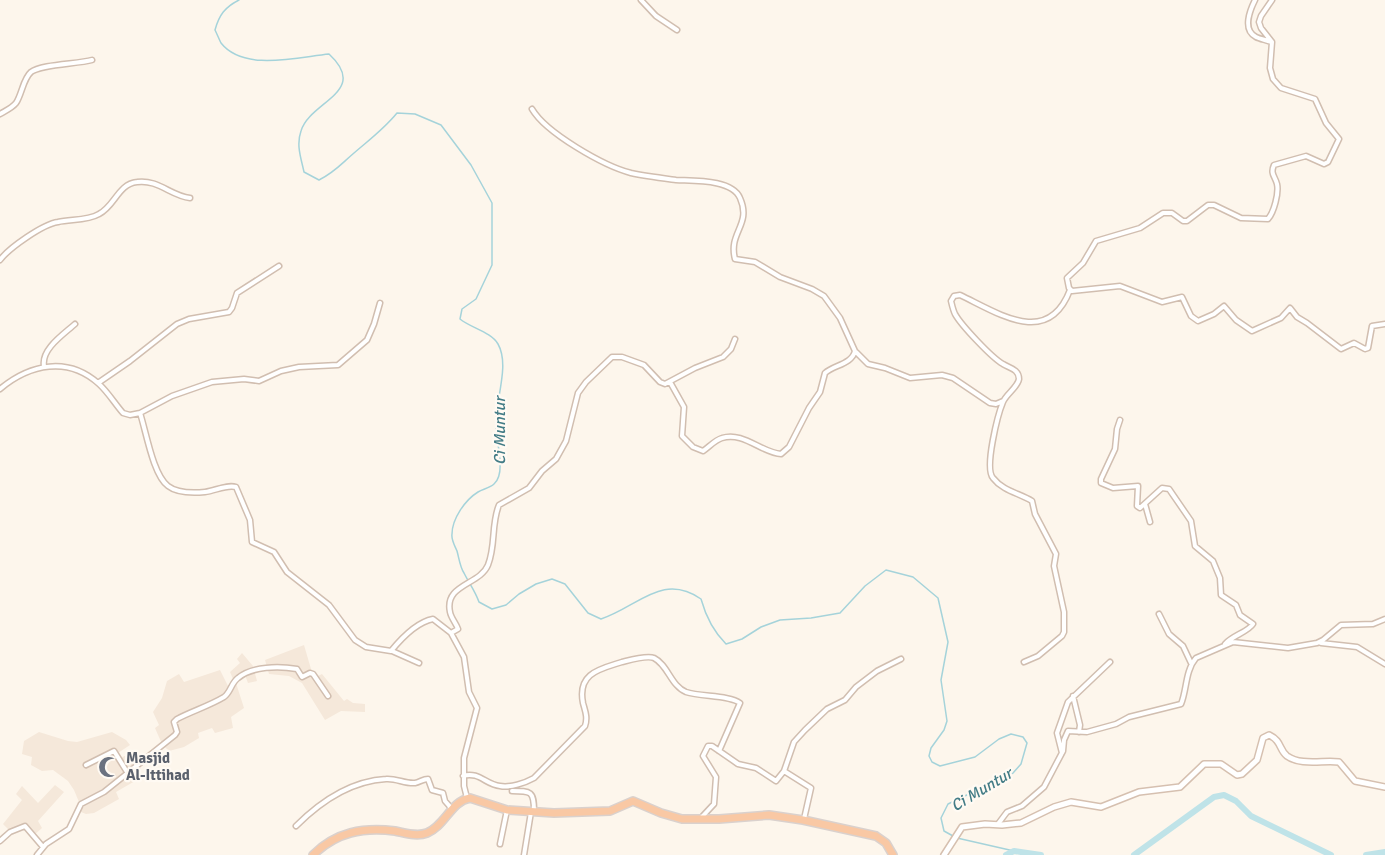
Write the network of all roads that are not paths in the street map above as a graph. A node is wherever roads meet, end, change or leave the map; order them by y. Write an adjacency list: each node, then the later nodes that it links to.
1 (641, 0): 4 (street)
2 (1255, 0): 5 (street)
3 (1272, 0): 5 (street)
4 (677, 30)
5 (1272, 42): 12 (street)
6 (92, 60): 8 (street)
7 (532, 109): 17 (street)
8 (0, 114)
9 (190, 198): 10 (street)
10 (0, 260)
11 (279, 266): 20 (street)
12 (1070, 290): 15 (street); 22 (street)
13 (380, 303): 23 (street)
14 (75, 324): 18 (street)
15 (1385, 324)
16 (735, 339): 19 (street)
17 (855, 351): 19 (street); 22 (street)
18 (44, 366): 20 (street); 21 (street)
19 (670, 382): 29 (street)
20 (98, 383): 23 (street)
21 (0, 390)
22 (1004, 401): 34 (street)
23 (140, 413): 32 (street)
24 (1120, 420): 25 (street)
25 (1145, 504): 26 (street); 31 (street)
26 (1150, 522)
27 (1159, 614): 37 (street)
28 (1385, 619): 30 (street)
29 (451, 633): 32 (street); 47 (street)
30 (1317, 643): 31 (street); 38 (street)
31 (1224, 645): 37 (street)
32 (393, 651): 36 (street)
33 (901, 659): 45 (street)
34 (1024, 662)
35 (1110, 662): 40 (street)
36 (419, 663)
37 (1192, 664): 41 (street)
38 (1385, 664)
39 (328, 696): 46 (street)
40 (1073, 696): 41 (street); 43 (street)
41 (1079, 732): 43 (street)
42 (719, 751): 45 (street); 47 (street); 54 (street)
43 (1062, 754): 56 (street)
44 (87, 765): 46 (street)
45 (784, 771): 55 (street)
46 (127, 772): 60 (street)
47 (463, 776): 50 (street)
48 (1385, 788): 56 (main road)
49 (512, 791): 53 (street)
50 (467, 798): 51 (highway); 52 (highway)
51 (452, 810): 57 (street); 63 (highway)
52 (507, 810): 53 (highway); 59 (street)
53 (533, 812): 54 (highway); 64 (street)
54 (700, 820): 55 (highway)
55 (803, 820): 65 (highway)
56 (998, 825): 61 (main road)
57 (296, 826)
58 (0, 841): 60 (street)
59 (500, 843)
60 (43, 846): 62 (street)
61 (946, 852)
62 (37, 855)
63 (313, 855)
64 (524, 855)
65 (893, 855)

